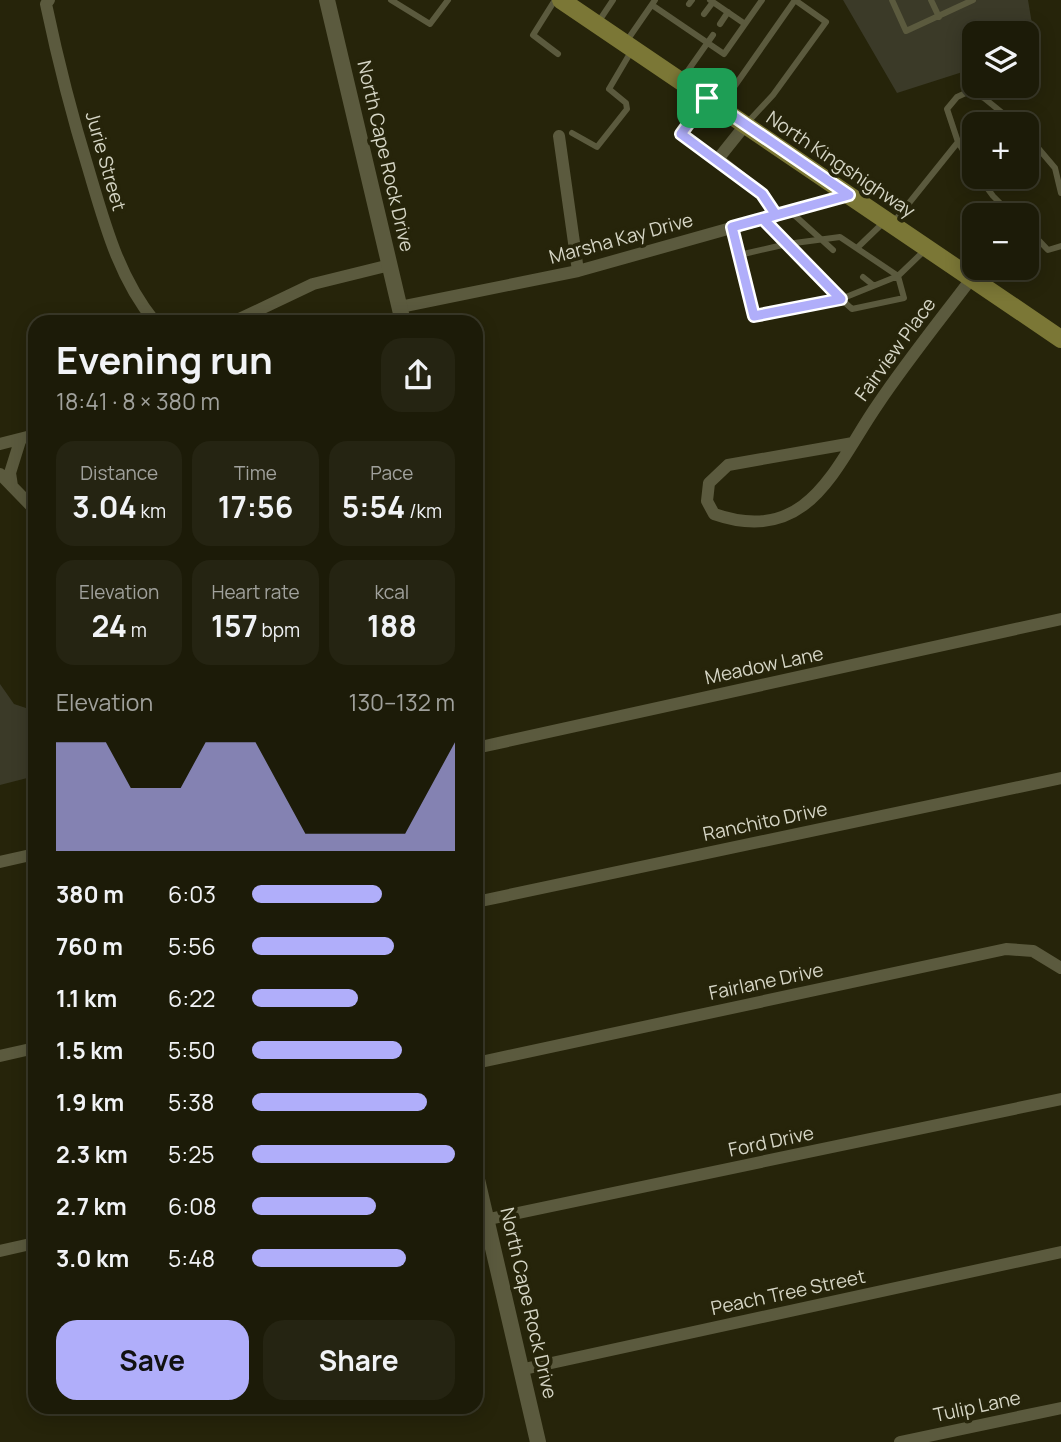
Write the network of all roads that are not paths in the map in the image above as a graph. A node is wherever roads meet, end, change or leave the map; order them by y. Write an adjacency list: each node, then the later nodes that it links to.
1 (49, 0): 64 (street, Jurie Street)
2 (327, 0): 54 (street, North Cape Rock Drive)
3 (391, 0): 4 (lane)
4 (448, 0)
5 (555, 0): 27 (lane)
6 (561, 0): 19 (main road, North Kingshighway)
7 (613, 0): 19 (lane)
8 (762, 0): 21 (lane)
9 (892, 0): 17 (lane)
10 (931, 0): 17 (lane)
11 (973, 0): 17 (lane)
12 (712, 1): 14 (lane); 15 (lane)
13 (653, 3): 18 (lane); 26 (lane)
14 (728, 12): 20 (lane); 21 (lane)
15 (704, 14)
16 (682, 15): 18 (lane)
17 (939, 17)
18 (677, 22): 23 (lane)
19 (597, 24): 26 (main road, North Kingshighway)
20 (720, 24)
21 (746, 24): 25 (lane)
22 (696, 25): 23 (lane)
23 (692, 32): 25 (lane)
24 (713, 35): 25 (lane)
25 (708, 43): 28 (lane)
26 (629, 46): 28 (main road, North Kingshighway); 32 (lane)
27 (558, 54)
28 (681, 81): 29 (main road, North Kingshighway)
29 (713, 102): 31 (main road, North Kingshighway); 31 (lane); 36 (lane)
30 (1001, 112): 33 (lane)
31 (746, 124): 36 (street); 39 (main road, North Kingshighway)
32 (565, 134): 55 (street)
33 (958, 142): 34 (lane); 44 (lane)
34 (962, 149)
35 (1039, 149): 38 (lane)
36 (718, 159): 42 (street)
37 (988, 189): 40 (lane)
38 (1061, 193)
39 (849, 195): 41 (street, Marsha Kay Drive); 44 (main road, North Kingshighway)
40 (1000, 203)
41 (790, 212): 42 (street, Marsha Kay Drive); 46 (lane)
42 (776, 215): 43 (street, Marsha Kay Drive)
43 (763, 219): 45 (street, Marsha Kay Drive); 48 (lane)
44 (889, 223): 50 (lane); 51 (main road, North Kingshighway)
45 (732, 227): 53 (lane); 55 (street, Marsha Kay Drive)
46 (818, 237): 48 (lane); 50 (lane); 52 (lane)
47 (1039, 241): 49 (lane)
48 (787, 244): 53 (lane); 62 (lane)
49 (1061, 246)
50 (857, 248): 57 (lane)
51 (927, 248): 56 (main road, North Kingshighway); 57 (lane)
52 (833, 250)
53 (739, 255): 62 (lane)
54 (390, 265): 63 (street, North Cape Rock Drive); 65 (street)
55 (578, 271): 63 (street, Marsha Kay Drive)
56 (962, 273)
57 (898, 275): 61 (lane); 62 (lane)
58 (863, 277): 61 (lane)
59 (970, 280): 69 (street, Fairview Place)
60 (972, 280): 66 (main road, North Kingshighway)
61 (873, 285): 62 (lane)
62 (841, 299)
63 (401, 314)
64 (150, 315)
65 (248, 315)
66 (1061, 339)
67 (28, 438): 68 (street)
68 (20, 441): 70 (street); 72 (street)
69 (853, 443): 69 (street, Fairview Place)
70 (0, 444)
71 (0, 474): 72 (street)
72 (12, 487): 73 (street)
73 (28, 503)
74 (1061, 619): 75 (street, Meadow Lane)
75 (483, 746)
76 (1061, 778): 79 (street, Ranchito Drive)
77 (28, 856): 78 (street)
78 (0, 862)
79 (483, 901)
80 (1061, 968): 83 (street, Fairlane Drive)
81 (28, 1050): 82 (street)
82 (0, 1056)
83 (483, 1061)
84 (1061, 1099): 86 (street, Ford Drive)
85 (483, 1199): 86 (street, North Cape Rock Drive)
86 (489, 1219): 90 (street, North Cape Rock Drive)
87 (28, 1245): 88 (street)
88 (0, 1251)
89 (1061, 1252): 90 (street, Peach Tree Street)
90 (524, 1369): 92 (street, North Cape Rock Drive)
91 (1061, 1408): 93 (street, Tulip Lane)
92 (538, 1442)
93 (900, 1442)

